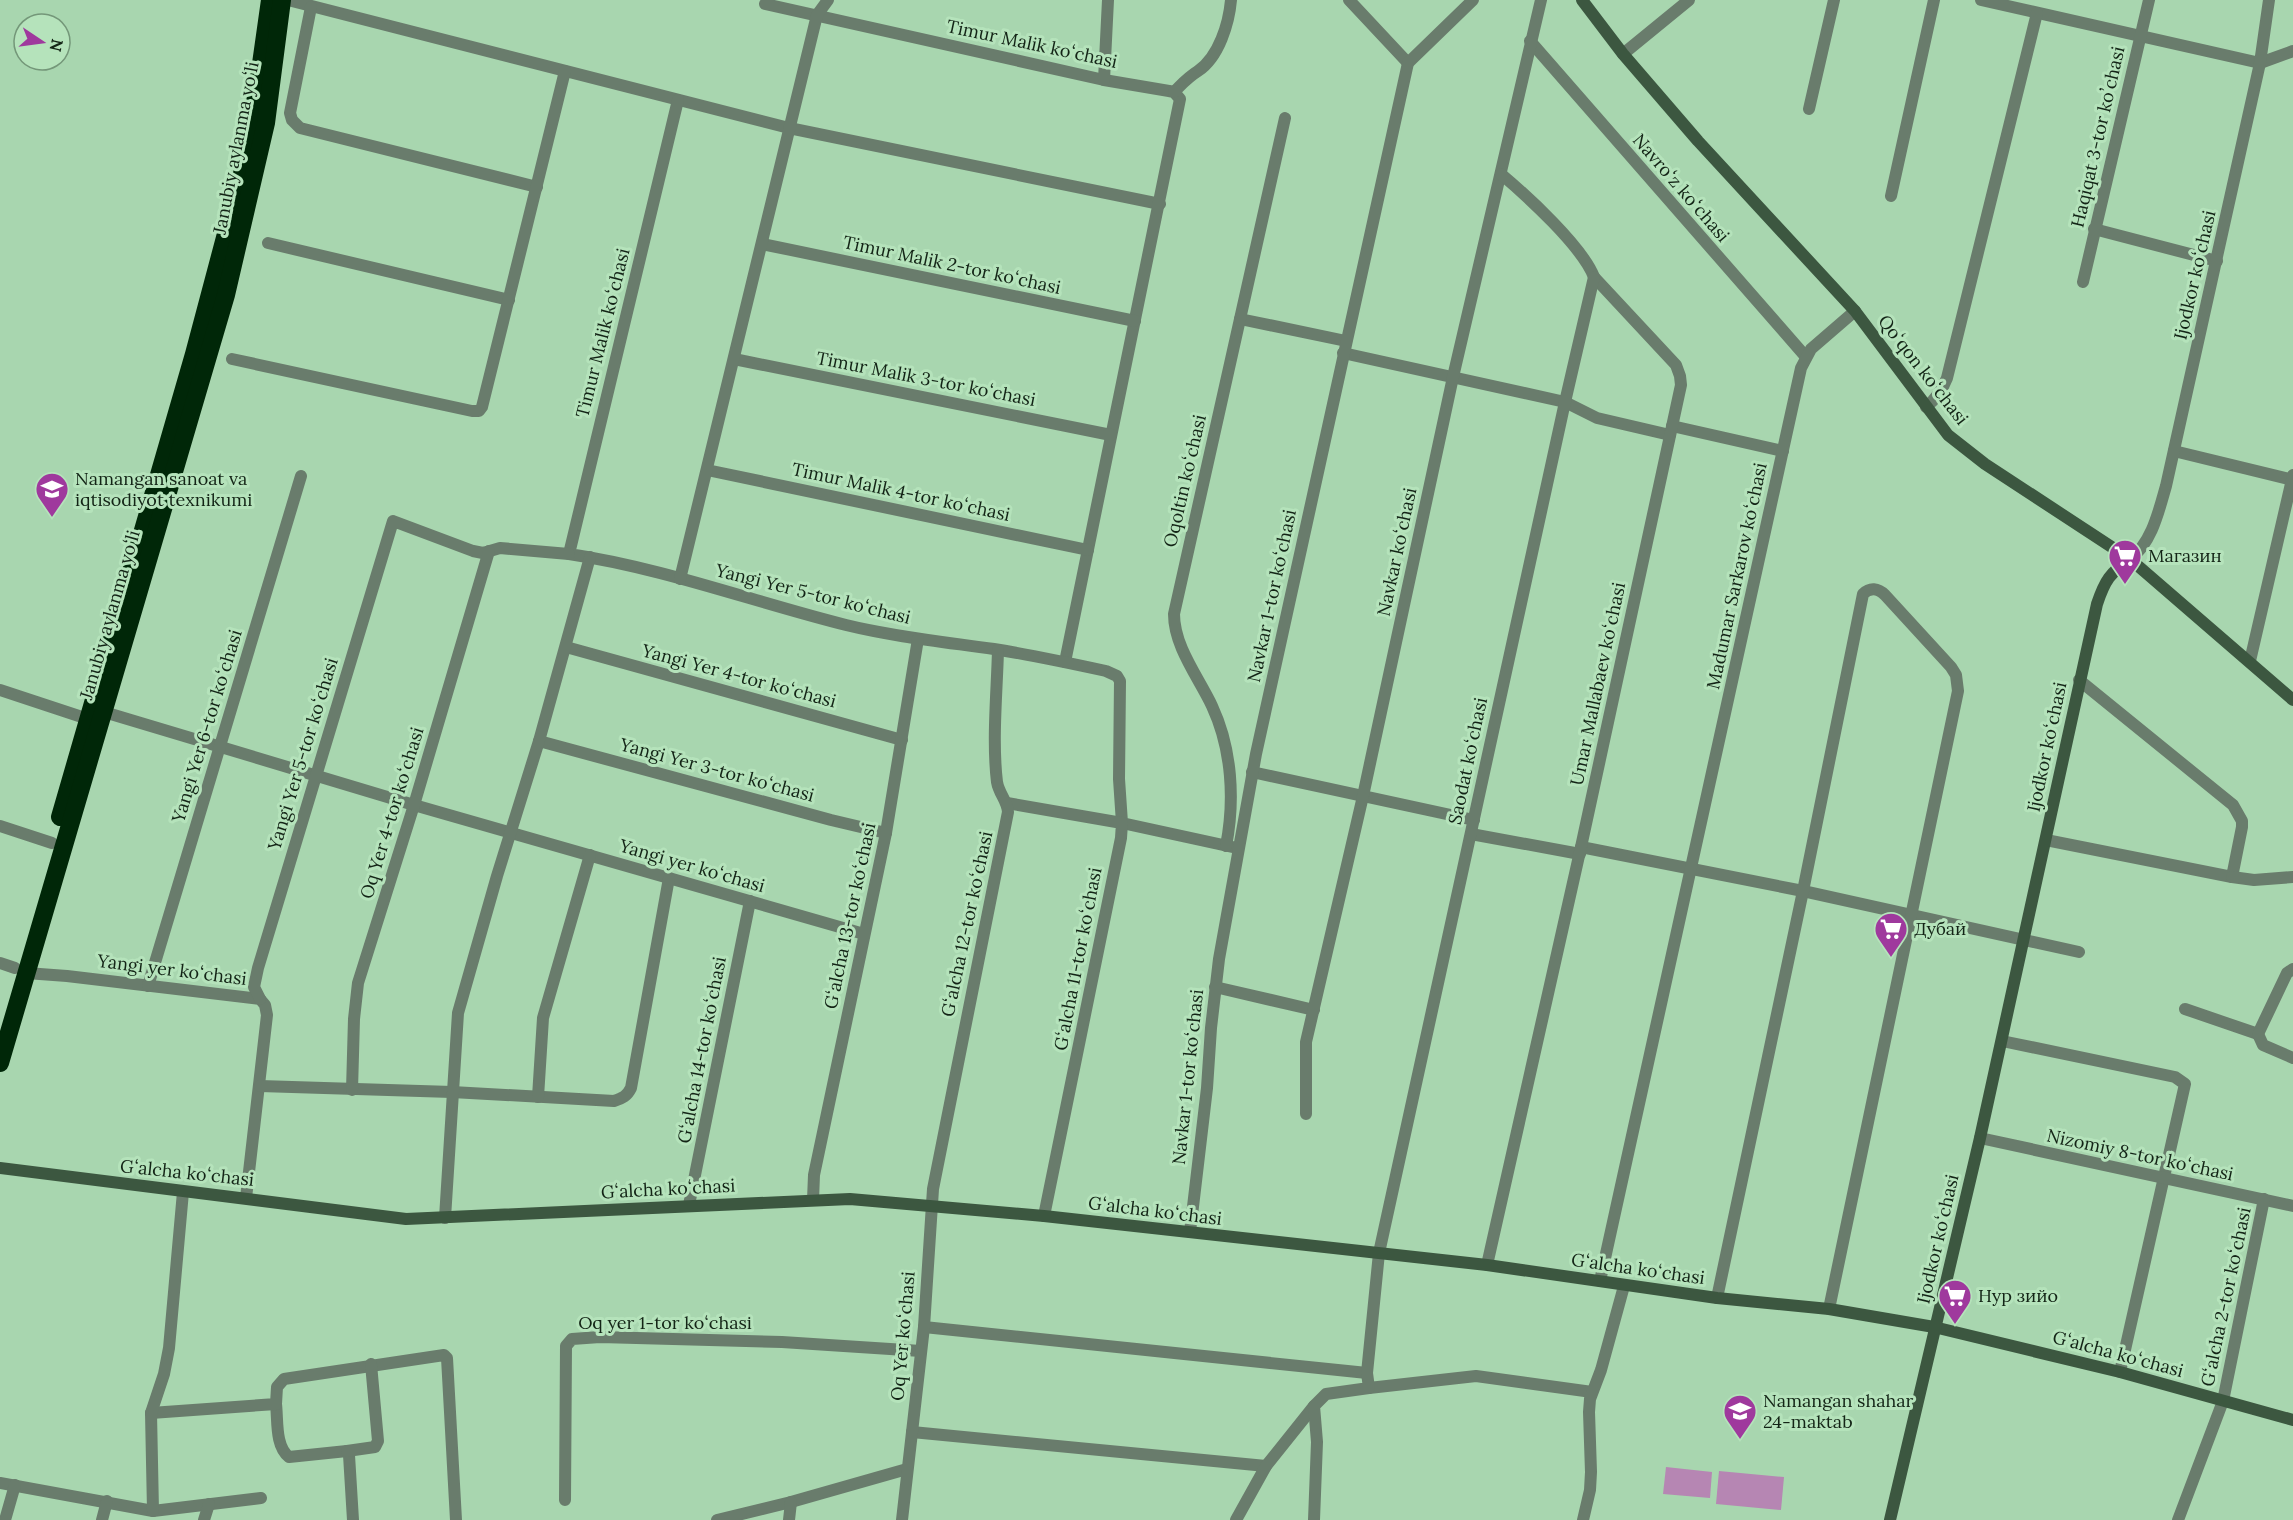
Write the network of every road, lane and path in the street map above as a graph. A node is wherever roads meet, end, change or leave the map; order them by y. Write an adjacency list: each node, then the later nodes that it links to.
1 (270, 0): 76 (highway, Janubiy aylanma yoʻli)
2 (282, 0): 76 (highway, Janubiy aylanma yoʻli)
3 (288, 0): 18 (street)
4 (828, 0): 20 (street)
5 (1108, 0): 28 (street)
6 (1231, 0): 29 (street)
7 (1349, 0): 25 (street)
8 (1473, 0): 25 (street)
9 (1541, 0): 22 (street, Navkar koʻchasi)
10 (1582, 0): 24 (street, Qoʻqon koʻchasi)
11 (1689, 0): 24 (street)
12 (1834, 0): 31 (street)
13 (1934, 0): 36 (street)
14 (1981, 0): 19 (street)
15 (2149, 0): 21 (street, Haqiqat 3-tor koʼchasi)
16 (2269, 0): 26 (street, Ijodkor koʻchasi)
17 (765, 4): 20 (street, Timur Malik koʻchasi)
18 (310, 7): 27 (street); 35 (street)
19 (2037, 13): 21 (street); 54 (street)
20 (817, 15): 28 (street, Timur Malik koʻchasi); 33 (street)
21 (2141, 36): 26 (street); 38 (street, Haqiqat 3-tor koʼchasi)
22 (1530, 41): 34 (street, Navkar koʻchasi); 49 (street, Navroʻz koʻchasi)
23 (2293, 51): 26 (street)
24 (1623, 54): 45 (street, Qoʻqon koʻchasi)
25 (1408, 63): 48 (street, Navkar 1-tor koʻchasi)
26 (2260, 63): 41 (street, Ijodkor koʻchasi)
27 (565, 71): 30 (street); 35 (street)
28 (1104, 80): 29 (street, Timur Malik koʻchasi)
29 (1171, 91): 37 (street)
30 (678, 100): 33 (street); 64 (street, Timur Malik koʻchasi)
31 (1809, 109)
32 (1285, 118): 46 (street, Oqoltin koʻchasi)
33 (789, 128): 37 (street); 40 (street)
34 (1501, 174): 42 (street, Umar Mallabaev koʻchasi); 52 (street, Navkar koʻchasi)
35 (537, 187): 44 (street)
36 (1891, 196)
37 (1160, 204): 47 (street)
38 (2094, 229): 41 (street); 43 (street, Haqiqat 3-tor koʼchasi)
39 (268, 243): 44 (street)
40 (762, 244): 47 (street, Timur Malik 2-tor koʻchasi); 50 (street)
41 (2217, 261): 58 (street, Ijodkor koʻchasi)
42 (1594, 277): 53 (street, Saodat koʻchasi); 55 (street, Umar Mallabaev koʻchasi)
43 (2083, 282)
44 (509, 300): 51 (street)
45 (1855, 311): 49 (street, Madumar Sarkarov koʻchasi); 54 (street, Qoʻqon koʻchasi)
46 (1240, 319): 48 (street); 93 (street, Oqoltin koʻchasi)
47 (1135, 321): 56 (street)
48 (1345, 347): 52 (street); 80 (street, Navkar 1-tor koʻchasi)
49 (1806, 357): 57 (street, Madumar Sarkarov koʻchasi)
50 (734, 358): 56 (street, Timur Malik 3-tor koʻchasi); 59 (street)
51 (232, 359)
52 (1453, 377): 53 (street); 82 (street, Navkar koʻchasi)
53 (1564, 402): 55 (street); 85 (street, Saodat koʻchasi)
54 (1926, 407): 66 (street, Qoʻqon koʻchasi)
55 (1671, 430): 57 (street); 94 (street, Umar Mallabaev koʻchasi)
56 (1111, 435): 62 (street)
57 (1783, 451): 96 (street, Madumar Sarkarov koʻchasi)
58 (2174, 451): 61 (street); 66 (street, Ijodkor koʻchasi)
59 (707, 470): 62 (street, Timur Malik 4-tor koʻchasi); 67 (street)
60 (301, 476): 79 (street, Yangi Yer 6-tor koʻchasi)
61 (2293, 478): 72 (street)
62 (1088, 550): 71 (street)
63 (489, 551): 64 (street); 81 (street, Yangi Yer 5-tor koʻchasi); 84 (street, Oq Yer 4-tor koʻchasi)
64 (569, 554): 65 (street)
65 (590, 557): 67 (street, Yangi Yer 5-tor koʻchasi); 69 (street)
66 (2130, 559): 72 (street, Qoʻqon koʻchasi); 73 (street, Ijodkor koʻchasi)
67 (680, 579): 68 (street, Yangi Yer 5-tor koʻchasi)
68 (918, 639): 70 (street, Yangi Yer 5-tor koʻchasi); 77 (street, Gʻalcha 13-tor koʻchasi)
69 (566, 647): 77 (street, Yangi Yer 4-tor koʻchasi); 78 (street)
70 (998, 650): 71 (street, Yangi Yer 5-tor koʻchasi); 83 (street, Gʻalcha 12-tor koʻchasi)
71 (1065, 662): 86 (street, Gʻalcha 11-tor koʻchasi)
72 (2250, 662): 75 (street, Qoʻqon koʻchasi)
73 (2079, 680): 91 (street, Ijodkor koʻchasi); 97 (street)
74 (0, 690): 76 (street, Yangi yer koʻchasi)
75 (2293, 700)
76 (96, 715): 79 (street, Yangi yer koʻchasi); 92 (highway, Janubiy aylanma yoʻli); 106 (highway, Janubiy aylanma yoʻli)
77 (902, 740): 89 (street, Gʻalcha 13-tor koʻchasi)
78 (539, 741): 88 (street); 89 (street, Yangi Yer 3-tor koʻchasi)
79 (219, 746): 81 (street, Yangi yer koʻchasi); 108 (street, Yangi Yer 6-tor koʻchasi)
80 (1252, 772): 82 (street); 93 (street, Navkar 1-tor koʻchasi)
81 (315, 774): 84 (street, Yangi yer koʻchasi); 110 (street, Yangi Yer 5-tor koʻchasi)
82 (1363, 796): 85 (street); 112 (street, Navkar koʻchasi)
83 (1007, 803): 86 (street); 132 (street, Gʻalcha 12-tor koʻchasi)
84 (414, 805): 88 (street, Yangi yer koʻchasi); 119 (street, Oq Yer 4-tor koʻchasi)
85 (1474, 820): 90 (street, Saodat koʻchasi)
86 (1122, 823): 93 (street); 134 (street, Gʻalcha 11-tor koʻchasi)
87 (0, 826): 92 (street)
88 (510, 832): 95 (street, Yangi yer koʻchasi); 120 (street)
89 (886, 832): 103 (street, Gʻalcha 13-tor koʻchasi)
90 (1471, 834): 94 (street); 137 (street, Saodat koʻchasi)
91 (2046, 840): 97 (street); 104 (street, Ijodkor koʻchasi)
92 (52, 843): 106 (highway, Janubiy aylanma yoʻli)
93 (1232, 847): 109 (street, Navkar 1-tor koʻchasi)
94 (1580, 850): 96 (street); 138 (street, Umar Mallabaev koʻchasi)
95 (590, 855): 99 (street, Yangi yer koʻchasi); 121 (street)
96 (1692, 869): 100 (street); 139 (street, Madumar Sarkarov koʻchasi)
97 (2232, 877): 98 (street)
98 (2293, 877)
99 (669, 878): 101 (street, Yangi yer koʻchasi); 121 (street)
100 (1803, 891): 102 (street); 102 (street); 141 (street)
101 (750, 901): 103 (street, Yangi yer koʻchasi); 131 (street, Gʻalcha 14-tor koʻchasi)
102 (1911, 915): 104 (street); 142 (street)
103 (864, 934): 130 (street, Gʻalcha 13-tor koʻchasi)
104 (2024, 939): 105 (street); 115 (street, Ijodkor koʻchasi)
105 (2079, 952)
106 (14, 968): 108 (street, Yangi yer koʻchasi); 113 (highway, Janubiy aylanma yoʻli); 117 (highway, Janubiy aylanma yoʻli)
107 (2293, 969): 114 (street)
108 (148, 986): 110 (street, Yangi yer koʻchasi)
109 (1215, 987): 112 (street); 136 (street, Navkar 1-tor koʻchasi)
110 (260, 999): 118 (street, Yangi yer koʻchasi)
111 (2185, 1009): 114 (street)
112 (1314, 1010): 122 (street, Navkar koʻchasi)
113 (0, 1020)
114 (2258, 1034): 116 (street)
115 (2002, 1041): 123 (street, Ijodkor koʻchasi); 126 (street)
116 (2293, 1058)
117 (0, 1063)
118 (260, 1086): 119 (street); 128 (street, Yangi yer koʻchasi)
119 (352, 1090): 120 (street)
120 (452, 1092): 121 (street); 135 (street)
121 (538, 1097)
122 (1306, 1114)
123 (1980, 1138): 126 (street, Nizomiy 8-tor koʻchasi); 144 (street, Ijodkor koʻchasi)
124 (0, 1161): 125 (street)
125 (4, 1170): 127 (street, Gʻalcha koʻchasi)
126 (2165, 1179): 129 (street, Nizomiy 8-tor koʻchasi); 147 (street)
127 (183, 1192): 128 (street, Gʻalcha koʻchasi); 154 (street)
128 (246, 1197): 135 (street, Gʻalcha koʻchasi)
129 (2264, 1199): 133 (street, Nizomiy 8-tor koʻchasi); 151 (street, Gʻalcha 2-tor koʻchasi)
130 (813, 1200): 131 (street, Gʻalcha koʻchasi); 132 (street, Gʻalcha koʻchasi)
131 (689, 1205): 135 (street, Gʻalcha koʻchasi)
132 (932, 1205): 134 (street, Gʻalcha koʻchasi); 143 (street, Oq Yer koʻchasi)
133 (2293, 1206)
134 (1044, 1216): 136 (street, Gʻalcha koʻchasi)
135 (445, 1218)
136 (1190, 1232): 137 (street, Gʻalcha koʻchasi)
137 (1379, 1253): 138 (street, Gʻalcha koʻchasi); 148 (street, Saodat koʻchasi)
138 (1487, 1265): 139 (street, Gʻalcha koʻchasi)
139 (1600, 1281): 140 (street, Gʻalcha koʻchasi)
140 (1624, 1286): 141 (street, Gʻalcha koʻchasi); 150 (street)
141 (1717, 1298): 142 (street, Gʻalcha koʻchasi)
142 (1829, 1309): 144 (street, Gʻalcha koʻchasi)
143 (924, 1327): 145 (street, Oq Yer koʻchasi); 148 (street)
144 (1934, 1327): 147 (street, Gʻalcha koʻchasi); 179 (street, Ijodkor koʻchasi)
145 (921, 1351): 156 (street, Oq Yer koʻchasi); 163 (street, Oq yer 1-tor koʻchasi)
146 (371, 1364): 152 (street); 157 (street); 172 (street)
147 (2120, 1372): 151 (street, Gʻalcha koʻchasi)
148 (1367, 1373): 149 (street, Saodat koʻchasi)
149 (1369, 1388): 150 (street); 153 (street)
150 (1592, 1392): 178 (street)
151 (2223, 1401): 155 (street, Gʻalcha koʻchasi); 180 (street, Gʻalcha 2-tor koʻchasi)
152 (276, 1404): 154 (street); 157 (street)
153 (1314, 1406): 158 (street); 177 (street)
154 (151, 1413): 167 (street)
155 (2293, 1420)
156 (912, 1432): 158 (street); 159 (street, Oq Yer koʻchasi)
157 (347, 1451): 171 (street)
158 (1266, 1466): 176 (street)
159 (907, 1469): 165 (street); 175 (street, Oq Yer koʻchasi)
160 (0, 1483): 161 (street)
161 (15, 1485): 164 (street); 168 (street)
162 (261, 1498): 166 (street)
163 (564, 1500)
164 (107, 1501): 167 (street); 169 (street)
165 (791, 1502): 173 (street); 174 (street)
166 (208, 1504): 167 (street); 170 (street)
167 (153, 1511)
168 (5, 1520)
169 (102, 1520)
170 (204, 1520)
171 (353, 1520)
172 (456, 1520)
173 (717, 1520)
174 (789, 1520)
175 (902, 1520)
176 (1236, 1520)
177 (1314, 1520)
178 (1583, 1520)
179 (1890, 1520)
180 (2178, 1520)

